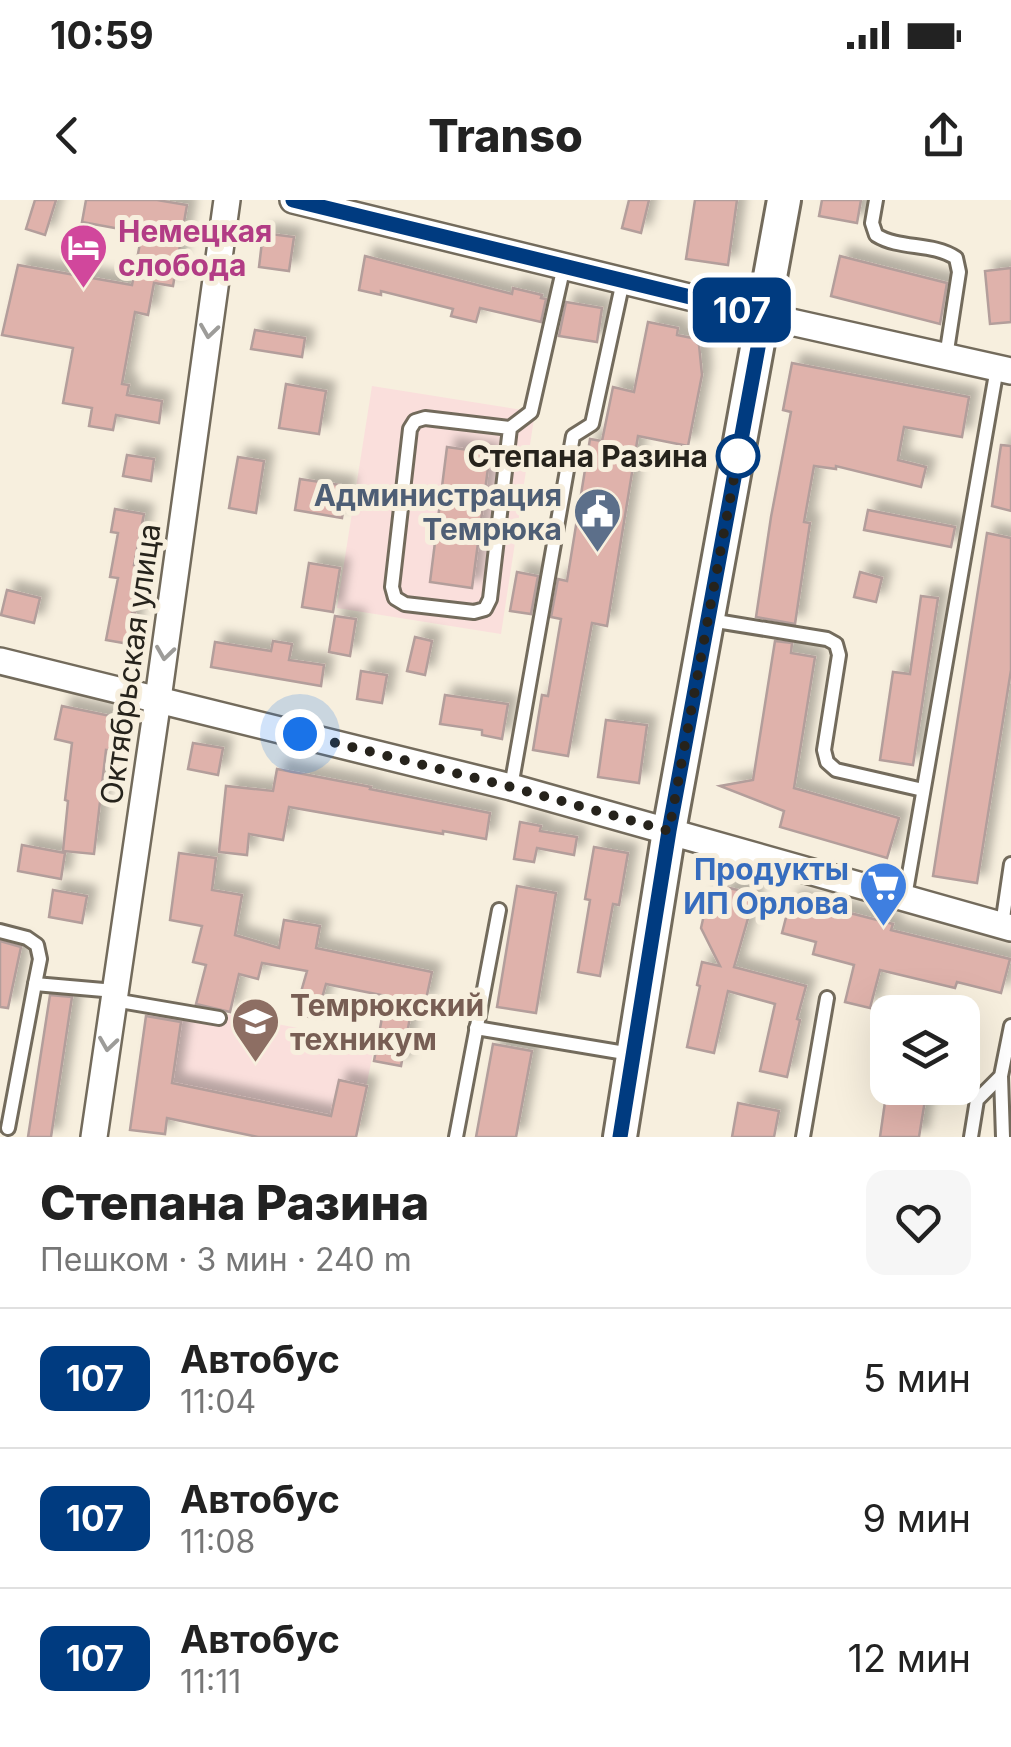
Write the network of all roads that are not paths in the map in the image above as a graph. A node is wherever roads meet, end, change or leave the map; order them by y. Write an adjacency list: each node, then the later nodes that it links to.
1 (228, 200): 13 (street, Октябрьская улица, one-way to 13)
2 (293, 200): 5 (street)
3 (784, 200): 7 (street)
4 (876, 200): 8 (lane)
5 (564, 266): 6 (street); 10 (lane)
6 (623, 281): 7 (street); 14 (lane)
7 (764, 315): 8 (street); 11 (street)
8 (946, 356): 9 (street)
9 (1004, 370): 15 (lane)
10 (510, 428): 10 (lane)
11 (708, 620): 15 (lane); 16 (street)
12 (0, 660): 13 (street)
13 (158, 699): 14 (street); 23 (street, Октябрьская улица)
14 (511, 787): 16 (street)
15 (923, 790): 18 (lane)
16 (669, 831): 18 (street); 28 (street)
17 (1011, 864): 20 (lane)
18 (904, 897): 20 (street)
19 (498, 910): 27 (lane)
20 (1006, 926)
21 (0, 931): 22 (lane)
22 (35, 984): 23 (lane); 30 (lane)
23 (115, 995): 25 (lane); 31 (street, Октябрьская улица, one-way to 31)
24 (827, 998): 34 (lane)
25 (219, 1018)
26 (1011, 1026): 29 (lane)
27 (476, 1028): 28 (lane); 32 (lane)
28 (634, 1054): 33 (street)
29 (1001, 1076): 35 (lane); 36 (lane)
30 (8, 1128)
31 (94, 1137)
32 (456, 1137)
33 (620, 1137)
34 (803, 1137)
35 (970, 1137)
36 (1003, 1137)

